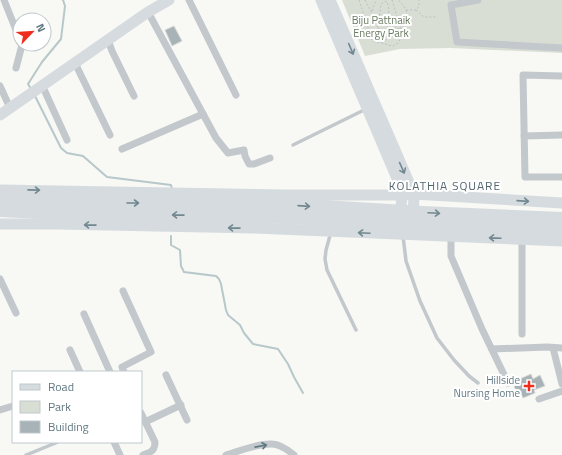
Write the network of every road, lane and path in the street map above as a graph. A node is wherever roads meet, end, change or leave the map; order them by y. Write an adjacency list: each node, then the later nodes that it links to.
1 (4, 0): 20 (street)
2 (169, 0): 17 (street)
3 (189, 0): 37 (street)
4 (321, 0): 40 (street)
5 (330, 0): 52 (street, one-way to 52)
6 (359, 0): 22 (path)
7 (365, 0): 16 (path)
8 (376, 0): 16 (path)
9 (392, 0): 25 (path)
10 (398, 0): 14 (path)
11 (419, 0): 15 (path)
12 (478, 0): 28 (street)
13 (386, 1): 19 (path); 24 (path)
14 (406, 10): 15 (path); 25 (path)
15 (416, 10): 18 (path)
16 (372, 11): 21 (path)
17 (148, 12): 27 (street); 41 (street)
18 (436, 17)
19 (378, 19): 21 (path); 24 (path)
20 (12, 20)
21 (375, 21): 22 (path); 23 (path)
22 (368, 25): 25 (path); 26 (path)
23 (378, 28): 23 (path)
24 (395, 28): 25 (path)
25 (401, 29)
26 (354, 30)
27 (108, 40): 32 (street); 38 (street)
28 (562, 48)
29 (19, 52): 33 (street)
30 (22, 52): 31 (street)
31 (25, 61)
32 (75, 63): 36 (street); 43 (street)
33 (16, 68)
34 (562, 76): 45 (street)
35 (0, 86): 39 (street)
36 (40, 86): 39 (street); 46 (street)
37 (236, 95)
38 (134, 96)
39 (10, 108): 42 (street)
40 (367, 108): 47 (lane); 53 (street)
41 (203, 114): 48 (street); 49 (street)
42 (0, 115)
43 (110, 135)
44 (562, 135): 45 (street)
45 (524, 136): 50 (street)
46 (67, 140)
47 (293, 145)
48 (122, 150)
49 (270, 158)
50 (562, 177)
51 (0, 190): 54 (street, one-way to 54)
52 (414, 194): 53 (street); 56 (street, one-way to 56); 64 (street)
53 (402, 195): 54 (street); 64 (street)
54 (69, 196): 55 (highway); 57 (highway)
55 (0, 200)
56 (562, 203)
57 (93, 208): 59 (highway); 60 (highway, one-way to 60); 62 (highway, one-way to 57)
58 (0, 210): 59 (highway)
59 (58, 219): 61 (street); 63 (street, one-way to 59)
60 (562, 219)
61 (0, 224)
62 (562, 229)
63 (332, 231): 64 (street, one-way to 63); 72 (lane)
64 (405, 235): 65 (street); 82 (lane)
65 (451, 236): 66 (street, one-way to 65); 77 (street)
66 (522, 239): 67 (street); 73 (street)
67 (562, 241)
68 (0, 279): 70 (street)
69 (123, 291): 78 (street)
70 (16, 313)
71 (84, 314): 80 (street)
72 (356, 330)
73 (522, 334)
74 (553, 348): 75 (street); 77 (street); 84 (street)
75 (562, 348)
76 (70, 350): 79 (street)
77 (492, 350): 83 (street)
78 (123, 370)
79 (80, 371)
80 (111, 371)
81 (166, 375): 87 (street)
82 (478, 382)
83 (508, 383)
84 (562, 384)
85 (562, 391): 86 (street)
86 (539, 399)
87 (181, 405): 91 (street); 92 (street)
88 (12, 406): 89 (street)
89 (0, 410)
90 (142, 415): 92 (street)
91 (187, 420)
92 (146, 422): 97 (street)
93 (56, 443): 95 (lane)
94 (114, 443): 96 (street)
95 (26, 455)
96 (120, 455)
97 (143, 455)
98 (226, 455): 99 (street, one-way to 99)
99 (294, 455)

